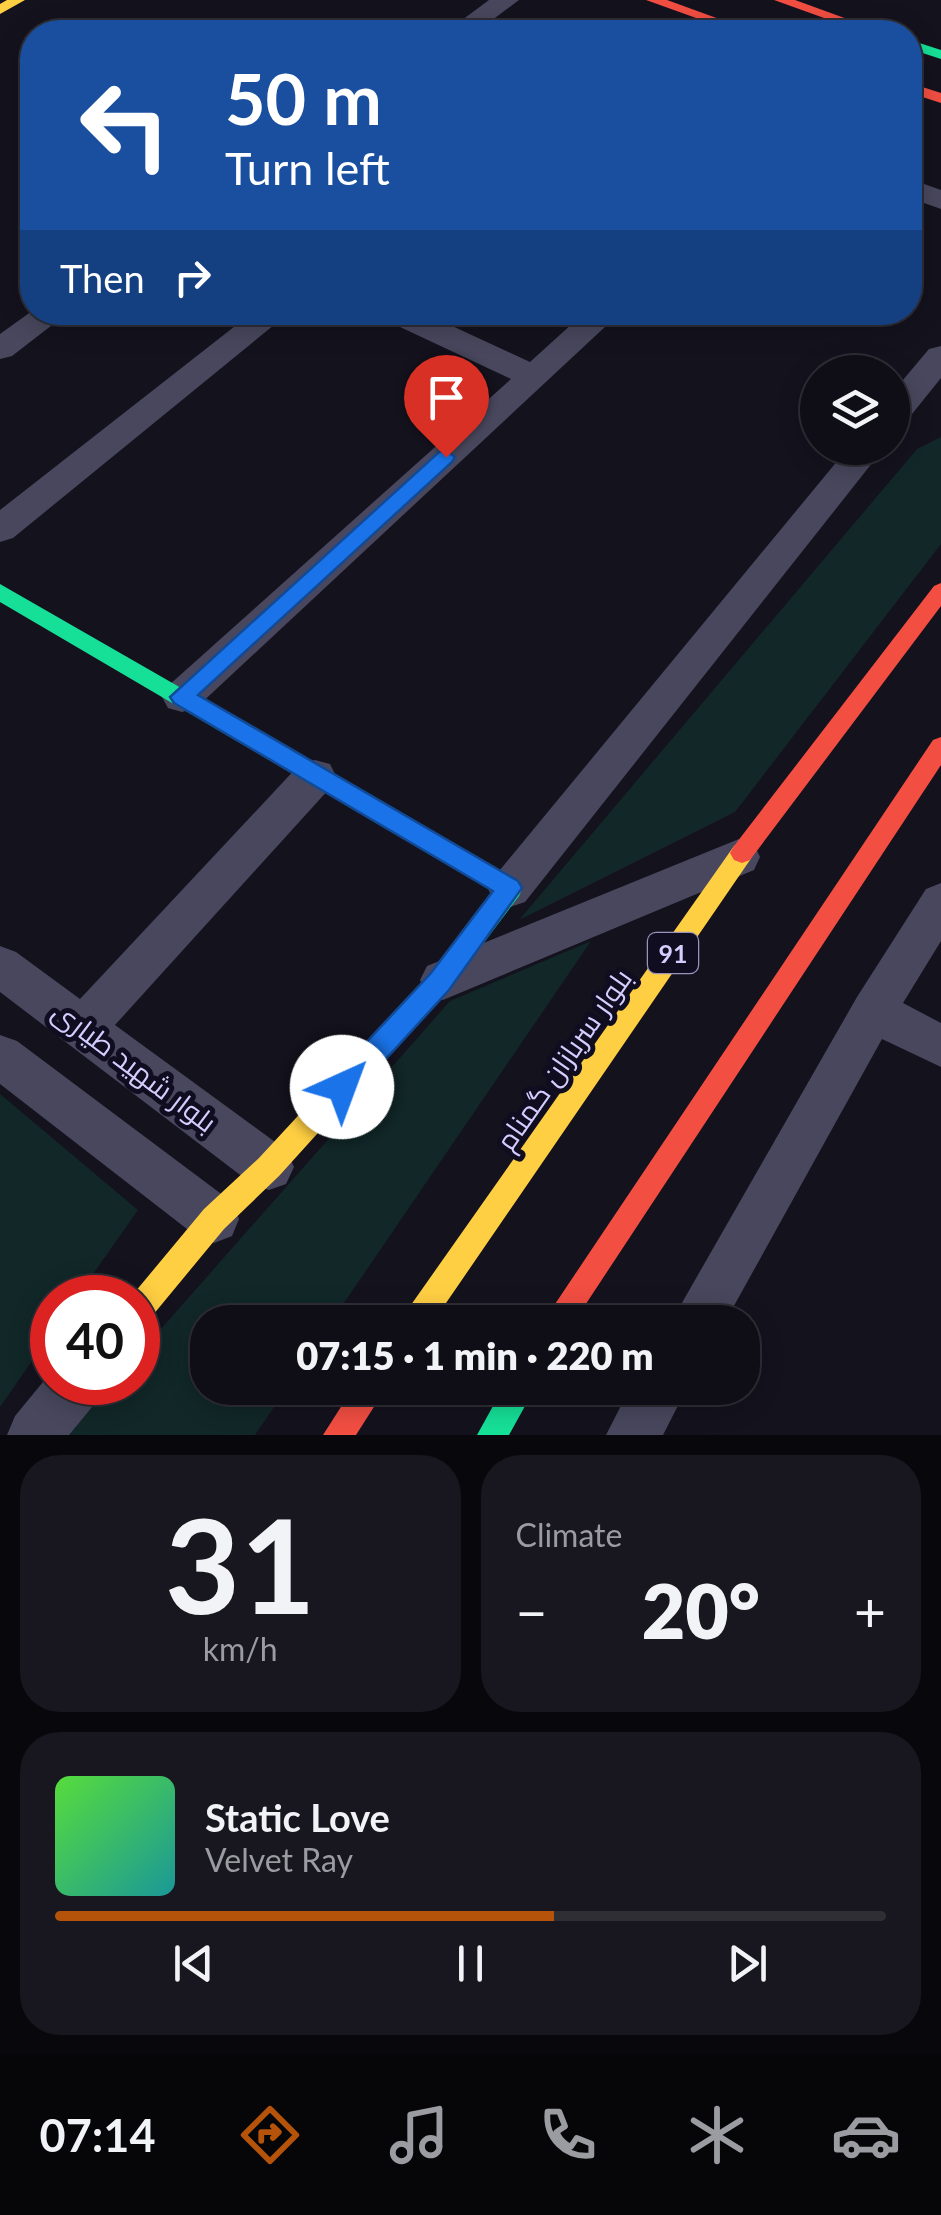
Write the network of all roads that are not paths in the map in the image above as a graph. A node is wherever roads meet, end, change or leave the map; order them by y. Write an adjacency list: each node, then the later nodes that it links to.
1 (18, 0): 5 (main road)
2 (506, 0): 6 (street)
3 (653, 0): 7 (main road)
4 (782, 0): 8 (main road)
5 (0, 10)
6 (476, 20)
7 (712, 20)
8 (822, 20)
9 (34, 325): 13 (street)
10 (258, 325): 18 (street)
11 (422, 325): 15 (street)
12 (591, 325): 15 (street)
13 (0, 349)
14 (941, 356): 16 (street)
15 (534, 377): 21 (street)
16 (910, 394)
17 (853, 465): 25 (street)
18 (0, 530)
19 (941, 590): 24 (main road, بلوار سربازان گمنام / 91)
20 (0, 592): 21 (main road)
21 (182, 697): 23 (main road)
22 (941, 746): 37 (main road)
23 (315, 776): 25 (main road); 30 (street)
24 (739, 858): 28 (street); 36 (main road, بلوار سربازان گمنام / 91)
25 (510, 888): 28 (main road)
26 (941, 902): 29 (street)
27 (0, 966): 30 (street, بلوار شهید طیاری)
28 (440, 982): 33 (main road)
29 (873, 1011): 31 (street); 38 (street)
30 (83, 1028): 33 (street, بلوار شهید طیاری)
31 (941, 1046)
32 (0, 1056): 34 (street)
33 (269, 1166): 34 (main road)
34 (214, 1219): 35 (main road)
35 (160, 1284)
36 (428, 1305)
37 (568, 1305)
38 (706, 1305)
39 (59, 1405): 43 (street)
40 (359, 1405): 44 (main road)
41 (510, 1405): 45 (main road)
42 (650, 1405): 46 (street)
43 (34, 1435)
44 (338, 1435)
45 (492, 1435)
46 (633, 1435)

